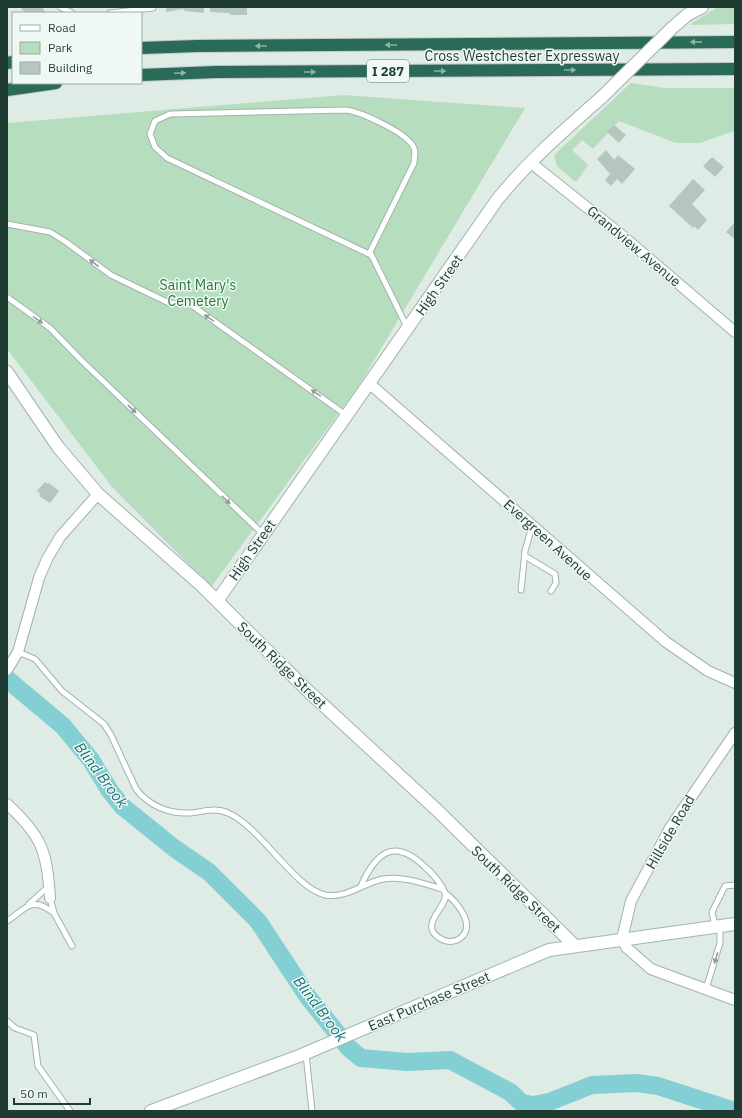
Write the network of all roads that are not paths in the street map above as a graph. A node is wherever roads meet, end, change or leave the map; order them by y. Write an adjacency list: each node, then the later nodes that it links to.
1 (60, 7): 4 (lane)
2 (702, 7): 12 (street, High Street, bridge)
3 (153, 8): 5 (lane)
4 (70, 12)
5 (119, 12)
6 (735, 42): 7 (highway, Cross Westchester Expressway / I 287, one-way to 7)
7 (142, 48)
8 (735, 69): 9 (highway, Cross Westchester Expressway / I 287, one-way to 8)
9 (142, 75)
10 (49, 84): 11 (highway)
11 (7, 90)
12 (530, 162): 16 (street, High Street); 17 (street, Grandview Avenue)
13 (7, 224): 20 (lane, one-way to 13)
14 (372, 255): 14 (lane); 16 (lane)
15 (7, 297): 23 (lane, one-way to 23)
16 (408, 330): 19 (street, High Street)
17 (735, 332)
18 (7, 372): 21 (street, South Ridge Street)
19 (370, 384): 20 (street, High Street); 22 (street, Evergreen Avenue)
20 (347, 415): 23 (street, High Street)
21 (98, 494): 27 (street, South Ridge Street); 28 (street)
22 (532, 525): 24 (lane); 30 (street, Evergreen Avenue)
23 (264, 534): 27 (street, High Street)
24 (524, 556): 25 (lane); 26 (lane)
25 (521, 590)
26 (551, 591)
27 (217, 601): 44 (street, South Ridge Street)
28 (18, 652): 29 (street); 35 (lane)
29 (7, 670)
30 (735, 683)
31 (735, 733): 43 (street, Hillside Road)
32 (7, 804): 34 (street)
33 (735, 885): 42 (lane)
34 (50, 886): 37 (street); 38 (lane)
35 (361, 886): 36 (lane); 36 (lane)
36 (444, 891): 36 (lane)
37 (50, 898): 39 (lane)
38 (28, 904): 39 (lane); 40 (lane)
39 (54, 913): 45 (lane)
40 (7, 921)
41 (735, 924): 42 (street)
42 (717, 926): 43 (street); 46 (lane, one-way to 46)
43 (622, 938): 44 (street, East Purchase Street); 46 (street)
44 (574, 945): 49 (street, East Purchase Street)
45 (72, 946)
46 (706, 989): 47 (street)
47 (735, 1000)
48 (7, 1020): 50 (lane)
49 (306, 1053): 51 (street, East Purchase Street); 52 (lane)
50 (70, 1111)
51 (151, 1111)
52 (312, 1111)

